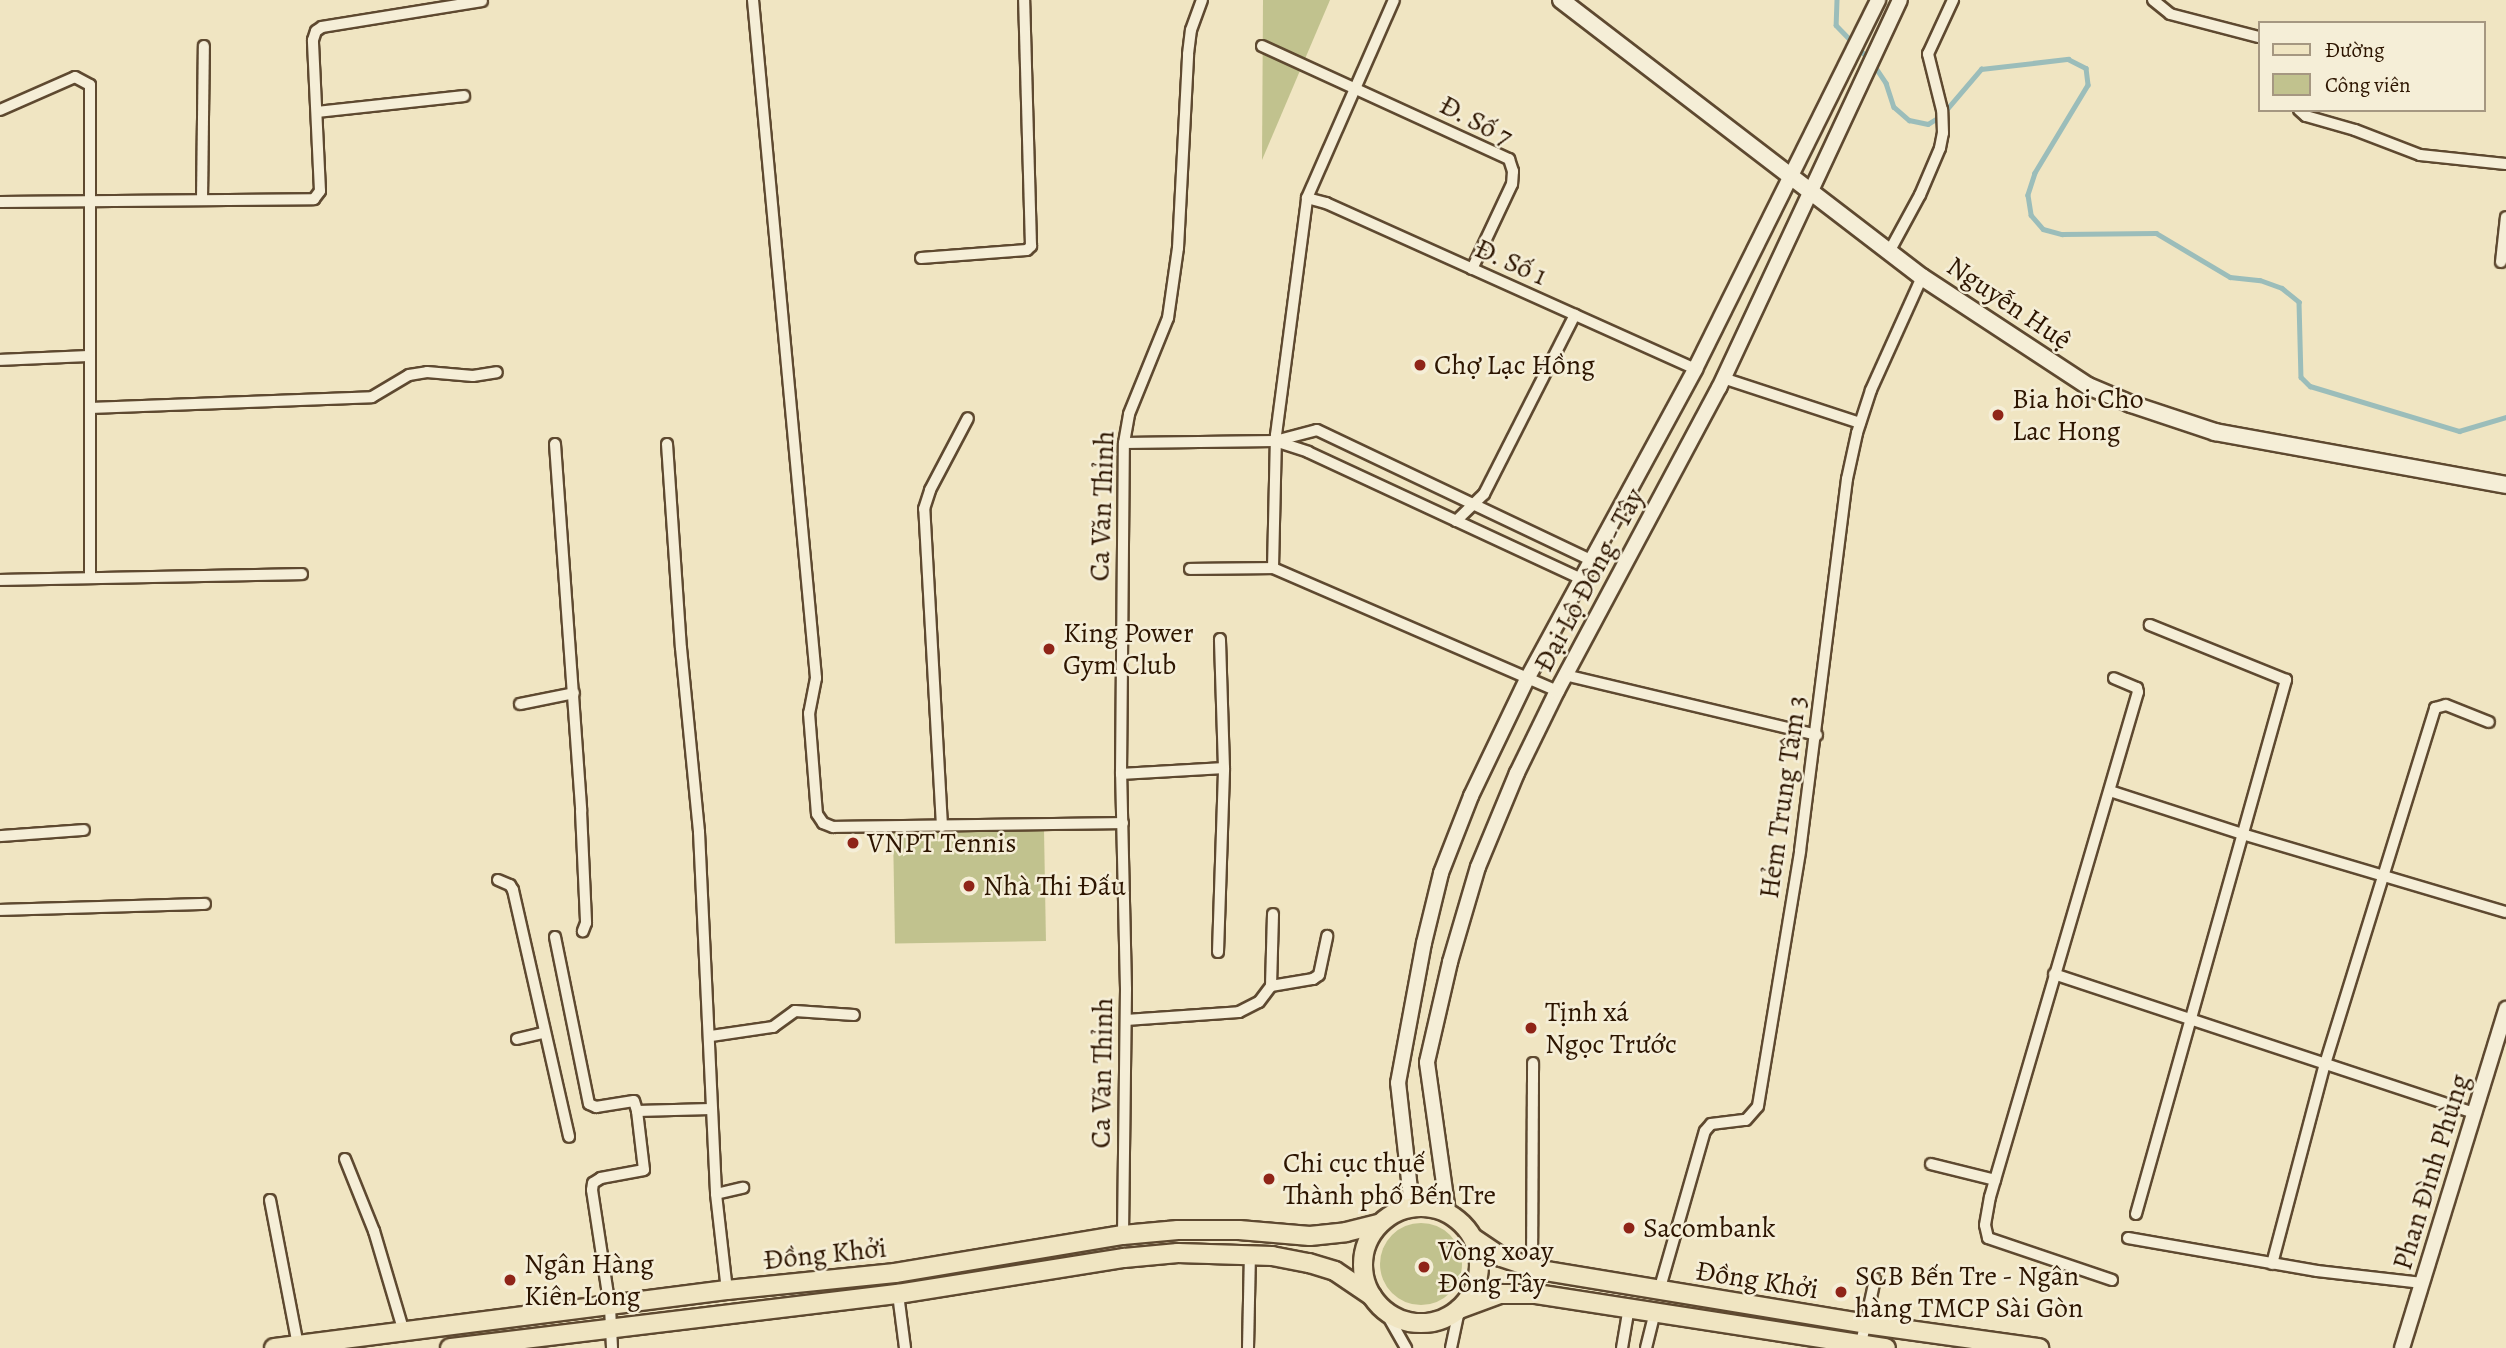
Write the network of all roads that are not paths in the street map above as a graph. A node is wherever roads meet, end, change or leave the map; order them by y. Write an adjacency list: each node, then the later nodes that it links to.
1 (753, 0): 69 (street)
2 (1024, 0): 28 (street)
3 (1202, 0): 42 (street, Ca Văn Thỉnh)
4 (1394, 0): 14 (street)
5 (1561, 0): 20 (main road, Nguyễn Huệ)
6 (1878, 0): 20 (street, Đại Lộ Đông - Tây)
7 (1900, 0): 21 (street, Đại Lộ Đông - Tây)
8 (1953, 0): 27 (street)
9 (2153, 0): 11 (street)
10 (482, 1): 18 (street)
11 (2258, 37)
12 (204, 46): 24 (street)
13 (1262, 46): 14 (street)
14 (1355, 88): 22 (street); 30 (street, Đ. Số 7)
15 (464, 96): 18 (street)
16 (0, 110): 23 (street)
17 (2301, 112): 19 (street)
18 (317, 113): 24 (street)
19 (2506, 164)
20 (1792, 178): 21 (main road, Nguyễn Huệ); 35 (street, Đại Lộ Đông - Tây)
21 (1812, 193): 27 (main road, Nguyễn Huệ); 37 (street, Đại Lộ Đông - Tây)
22 (1307, 198): 30 (street, Đ. Số 1); 41 (street)
23 (89, 200): 24 (street); 25 (street); 33 (street)
24 (202, 200)
25 (0, 202)
26 (2506, 217): 29 (street)
27 (1889, 252): 31 (main road, Nguyễn Huệ)
28 (921, 258)
29 (2501, 262)
30 (1472, 269): 32 (street, Đ. Số 1)
31 (1922, 277): 40 (street, Hẻm Trung Tâm 3); 45 (main road, Nguyễn Huệ)
32 (1575, 315): 35 (street, Đ. Số 1); 46 (street)
33 (89, 356): 34 (street); 38 (street)
34 (0, 360)
35 (1695, 369): 48 (street, Đại Lộ Đông - Tây)
36 (497, 372): 38 (street)
37 (1723, 378): 40 (street); 57 (street, Đại Lộ Đông - Tây)
38 (90, 408): 52 (street)
39 (968, 418): 69 (street)
40 (1860, 422): 64 (street, Hẻm Trung Tâm 3)
41 (1276, 441): 42 (street); 46 (street); 47 (street); 49 (street)
42 (1124, 443): 66 (street, Ca Văn Thỉnh)
43 (555, 444): 61 (street)
44 (667, 444): 90 (street)
45 (2506, 485)
46 (1475, 505): 47 (street); 48 (street)
47 (1456, 521): 53 (street)
48 (1591, 559): 53 (street, Đại Lộ Đông - Tây)
49 (1273, 568): 50 (street); 59 (street)
50 (1189, 569)
51 (302, 574): 52 (street)
52 (90, 579): 54 (street)
53 (1581, 579): 59 (street, Đại Lộ Đông - Tây)
54 (0, 580)
55 (2150, 625): 71 (street)
56 (1220, 639): 65 (street)
57 (1565, 675): 60 (street, Đại Lộ Đông - Tây); 64 (street)
58 (2114, 678): 67 (street)
59 (1527, 679): 60 (street); 104 (street, Đại Lộ Đông - Tây)
60 (1557, 691): 105 (street, Đại Lộ Đông - Tây)
61 (574, 693): 62 (street); 79 (street)
62 (520, 704)
63 (2489, 722): 73 (street)
64 (1817, 735): 118 (street, Hẻm Trung Tâm 3)
65 (1224, 768): 66 (street); 82 (street)
66 (1121, 774): 68 (street, Ca Văn Thỉnh)
67 (2110, 791): 71 (street); 83 (street)
68 (1123, 822): 69 (street); 88 (street, Ca Văn Thỉnh)
69 (942, 825)
70 (84, 830): 72 (street)
71 (2242, 834): 73 (street); 87 (street)
72 (0, 836)
73 (2385, 875): 77 (street); 93 (street)
74 (498, 880): 89 (street)
75 (205, 904): 76 (street)
76 (0, 910)
77 (2506, 912)
78 (1273, 914): 84 (street)
79 (583, 931)
80 (1327, 936): 84 (street)
81 (555, 937): 95 (street)
82 (1218, 952)
83 (2054, 974): 87 (street); 100 (street)
84 (1271, 986): 88 (street)
85 (2506, 1009): 96 (street, Phan Đình Phùng)
86 (854, 1015): 90 (street)
87 (2189, 1016): 93 (street); 106 (street)
88 (1126, 1020): 108 (street, Ca Văn Thỉnh)
89 (544, 1033): 91 (street); 97 (street)
90 (711, 1036): 94 (street)
91 (517, 1039)
92 (1533, 1063): 113 (street)
93 (2325, 1064): 96 (street); 112 (street)
94 (712, 1109): 95 (street); 102 (street)
95 (637, 1111): 121 (street)
96 (2474, 1113): 116 (street, Phan Đình Phùng)
97 (569, 1137)
98 (345, 1159): 128 (street)
99 (1931, 1164): 100 (street)
100 (1995, 1180): 115 (street)
101 (743, 1188): 102 (street)
102 (716, 1194): 117 (street)
103 (270, 1200): 129 (street)
104 (1412, 1207): 105 (main road); 107 (main road)
105 (1448, 1212): 109 (main road)
106 (2136, 1214)
107 (1379, 1224): 108 (main road, Đồng Khởi); 120 (main road)
108 (1122, 1235): 117 (main road, Đồng Khởi)
109 (1474, 1238): 113 (main road, Đồng Khởi); 123 (main road)
110 (2127, 1238): 112 (street)
111 (1250, 1254): 119 (main road, Đồng Khởi); 120 (main road, Đồng Khởi); 136 (street)
112 (2272, 1264): 116 (street)
113 (1532, 1268): 118 (main road, Đồng Khởi)
114 (1875, 1279): 126 (street)
115 (2112, 1280)
116 (2422, 1283): 143 (street, Phan Đình Phùng)
117 (727, 1290): 121 (main road, Đồng Khởi)
118 (1659, 1291): 126 (main road, Đồng Khởi)
119 (898, 1294): 127 (main road, Đồng Khởi); 135 (street)
120 (1372, 1296): 124 (main road)
121 (610, 1307): 127 (street); 128 (main road, Đồng Khởi)
122 (1629, 1307): 123 (main road, Đồng Khởi); 125 (main road, Đồng Khởi); 139 (street)
123 (1459, 1309): 124 (main road); 138 (street)
124 (1385, 1311): 137 (street)
125 (1655, 1311): 131 (main road, Đồng Khởi); 140 (street)
126 (1865, 1324): 131 (street); 142 (main road, Đồng Khởi)
127 (612, 1327): 130 (main road, Đồng Khởi); 134 (street)
128 (404, 1332): 129 (main road, Đồng Khởi)
129 (298, 1345): 132 (main road, Đồng Khởi)
130 (496, 1345): 133 (main road, Đồng Khởi)
131 (1860, 1346): 141 (main road, Đồng Khởi)
132 (274, 1348)
133 (450, 1348)
134 (612, 1348)
135 (905, 1348)
136 (1248, 1348)
137 (1406, 1348)
138 (1451, 1348)
139 (1622, 1348)
140 (1646, 1348)
141 (1886, 1348)
142 (2039, 1348)
143 (2402, 1348)

